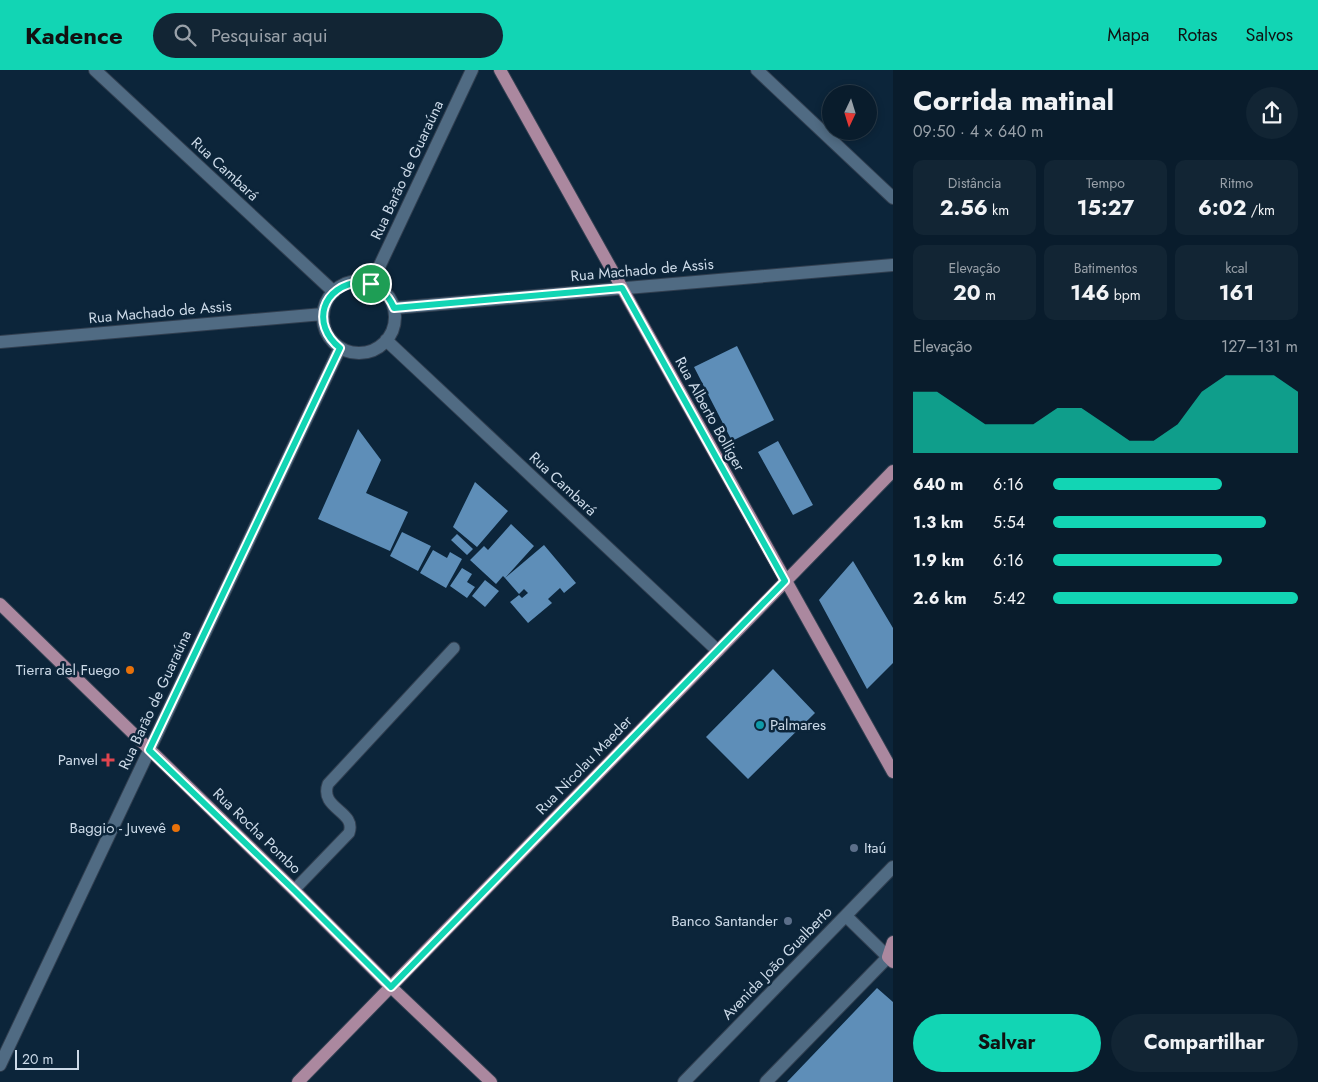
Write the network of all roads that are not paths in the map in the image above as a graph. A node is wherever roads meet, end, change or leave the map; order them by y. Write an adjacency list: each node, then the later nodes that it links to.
1 (95, 70): 9 (street, Rua Cambará)
2 (472, 70): 7 (street, Rua Barão de Guaraúna)
3 (500, 70): 8 (main road, Rua Alberto Bolliger)
4 (757, 70): 5 (street)
5 (893, 198)
6 (893, 265): 8 (street, Rua Machado de Assis)
7 (371, 284): 9 (street); 10 (street)
8 (622, 288): 10 (street, Rua Machado de Assis); 16 (main road, Rua Alberto Bolliger)
9 (334, 292): 11 (street)
10 (394, 308): 12 (street)
11 (323, 314): 13 (street, Rua Machado de Assis); 14 (street)
12 (386, 340): 14 (street); 19 (street, Rua Cambará)
13 (0, 342)
14 (340, 348): 20 (street, Rua Barão de Guaraúna)
15 (893, 471): 16 (main road, Rua Nicolau Maeder)
16 (785, 581): 19 (main road, Rua Nicolau Maeder); 21 (main road, Rua Alberto Bolliger)
17 (0, 604): 20 (main road, Rua Rocha Pombo)
18 (454, 648): 23 (lane)
19 (718, 651): 27 (main road, Rua Nicolau Maeder)
20 (149, 750): 23 (main road, Rua Rocha Pombo); 28 (street, Rua Barão de Guaraúna)
21 (893, 772)
22 (893, 867): 24 (street, Avenida João Gualberto)
23 (294, 890): 27 (main road, Rua Rocha Pombo)
24 (846, 916): 26 (street); 31 (street, Avenida João Gualberto)
25 (893, 942): 26 (main road)
26 (891, 957): 32 (street)
27 (391, 987): 29 (main road, Rua Nicolau Maeder); 30 (main road, Rua Rocha Pombo)
28 (0, 1065)
29 (298, 1082)
30 (491, 1082)
31 (684, 1082)
32 (766, 1082)

